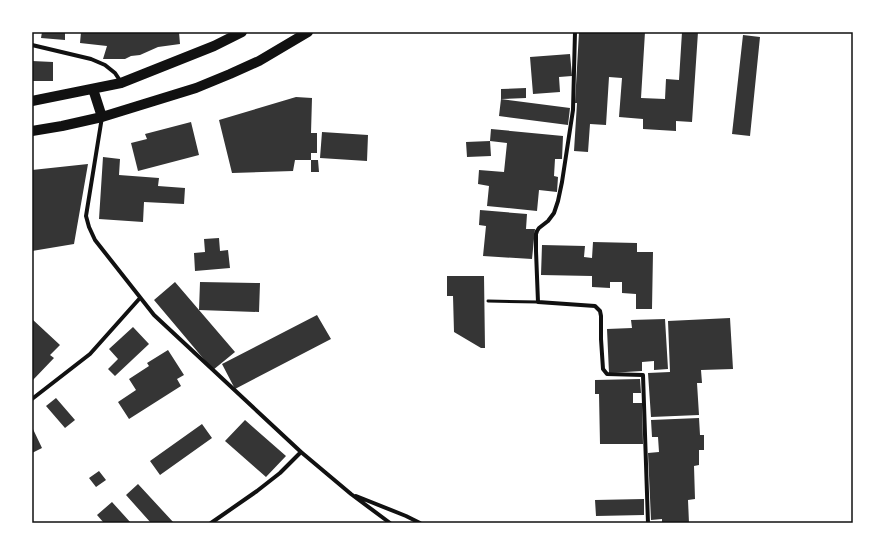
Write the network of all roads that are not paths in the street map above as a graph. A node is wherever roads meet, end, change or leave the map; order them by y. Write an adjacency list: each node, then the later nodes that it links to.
1 (242, 32): 5 (main road)
2 (308, 32): 8 (main road)
3 (575, 32): 12 (street)
4 (32, 45): 5 (street)
5 (121, 83): 6 (main road)
6 (93, 89): 7 (main road); 8 (main road)
7 (32, 101)
8 (102, 117): 9 (main road); 10 (street)
9 (32, 131)
10 (140, 298): 13 (street); 14 (street)
11 (488, 301): 12 (lane)
12 (538, 302): 19 (street)
13 (32, 399)
14 (301, 452): 15 (street); 16 (street)
15 (351, 494): 17 (street); 18 (street)
16 (211, 523)
17 (390, 523)
18 (420, 523)
19 (648, 523)

